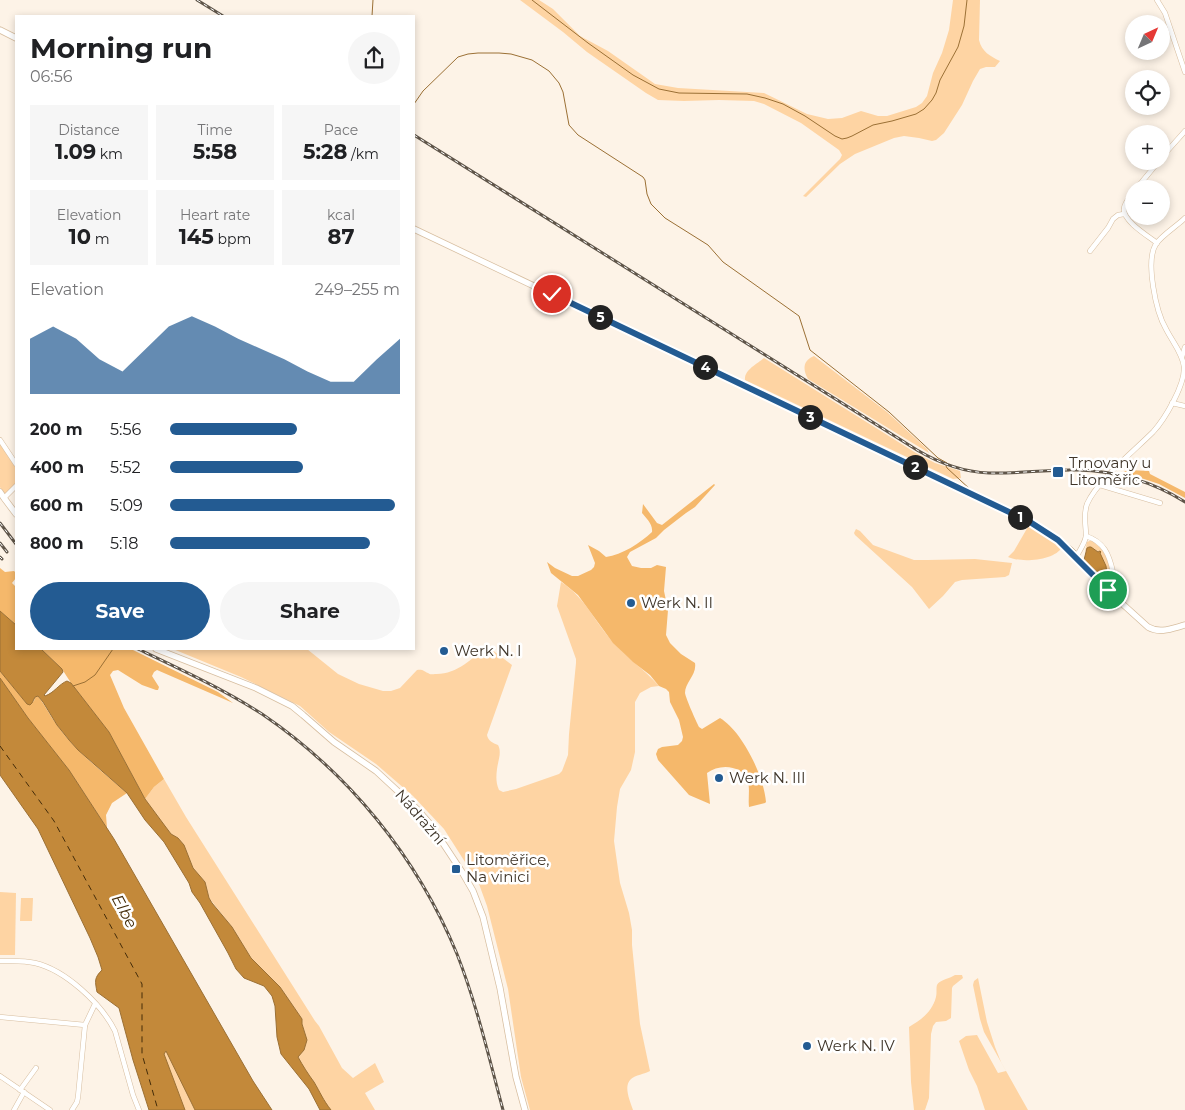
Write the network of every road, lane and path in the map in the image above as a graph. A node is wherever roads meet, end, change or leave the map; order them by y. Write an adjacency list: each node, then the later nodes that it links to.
1 (1167, 0): 2 (street)
2 (1159, 2): 5 (street)
3 (0, 30): 4 (main road)
4 (15, 38)
5 (1185, 72)
6 (1185, 131): 7 (street)
7 (1170, 148)
8 (1152, 170): 9 (street)
9 (1143, 180)
10 (1125, 206): 11 (street)
11 (1124, 214): 14 (street); 15 (street)
12 (1185, 218): 14 (street)
13 (415, 228): 29 (main road)
14 (1157, 243): 17 (street)
15 (1090, 251)
16 (1185, 347): 17 (street)
17 (1182, 357): 18 (street)
18 (1172, 404): 19 (street); 22 (street)
19 (1185, 406)
20 (0, 440): 21 (street)
21 (15, 462)
22 (1100, 486): 26 (street); 28 (street)
23 (15, 487): 25 (street)
24 (0, 492): 25 (main road)
25 (4, 498): 27 (main road)
26 (1160, 503)
27 (15, 513)
28 (1086, 536): 29 (street); 30 (street)
29 (1076, 556): 30 (main road)
30 (1117, 599): 31 (main road)
31 (1185, 625)
32 (159, 650): 44 (main road, Nádražní)
33 (0, 961): 34 (street)
34 (95, 1004): 36 (street); 43 (street)
35 (1, 1019): 36 (street)
36 (85, 1025): 42 (street)
37 (36, 1068): 39 (street)
38 (0, 1076): 39 (street)
39 (22, 1091): 40 (street); 41 (street)
40 (14, 1110)
41 (50, 1110)
42 (72, 1110)
43 (139, 1110)
44 (525, 1110)

